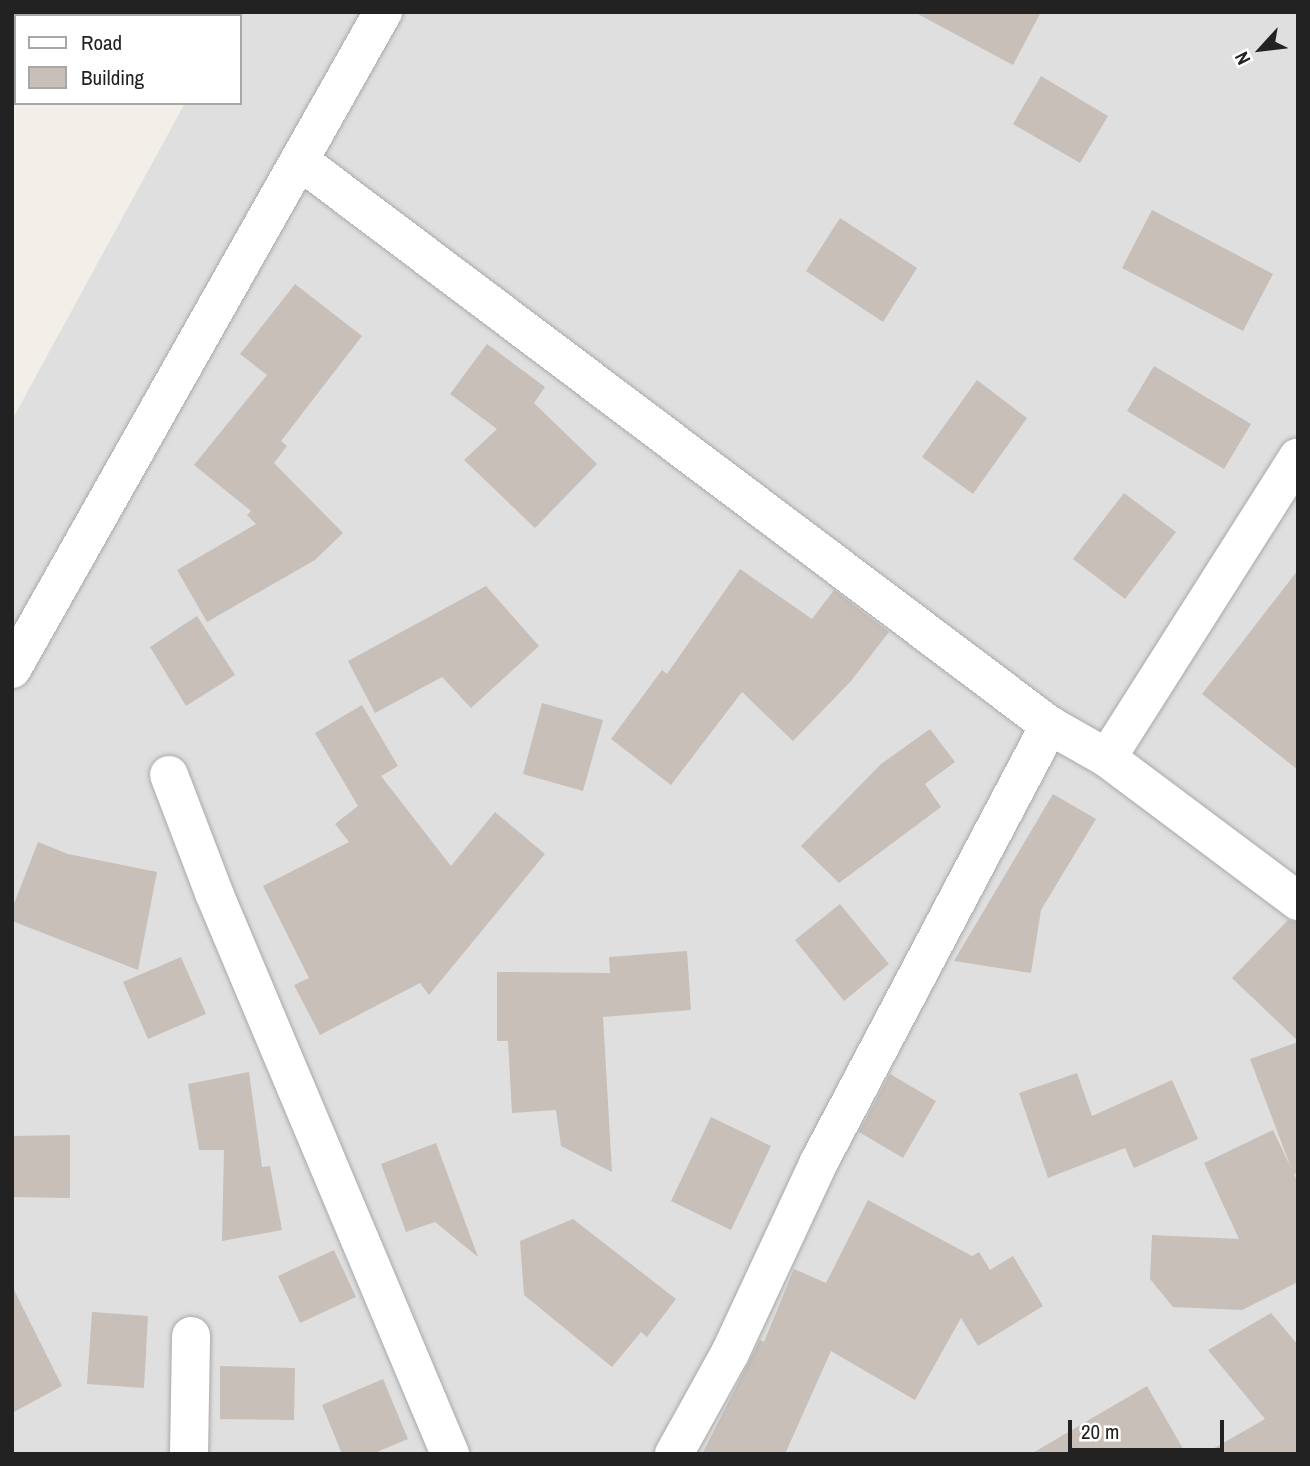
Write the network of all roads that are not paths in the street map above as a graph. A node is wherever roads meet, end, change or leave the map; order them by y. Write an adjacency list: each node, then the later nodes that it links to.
1 (383, 12): 2 (street)
2 (300, 161): 4 (street); 5 (street)
3 (1298, 457): 6 (street)
4 (12, 669)
5 (1049, 725): 6 (street); 12 (street)
6 (1107, 758): 8 (street)
7 (169, 775): 11 (street)
8 (1298, 901)
9 (191, 1336): 10 (street)
10 (188, 1454)
11 (450, 1454)
12 (674, 1454)

